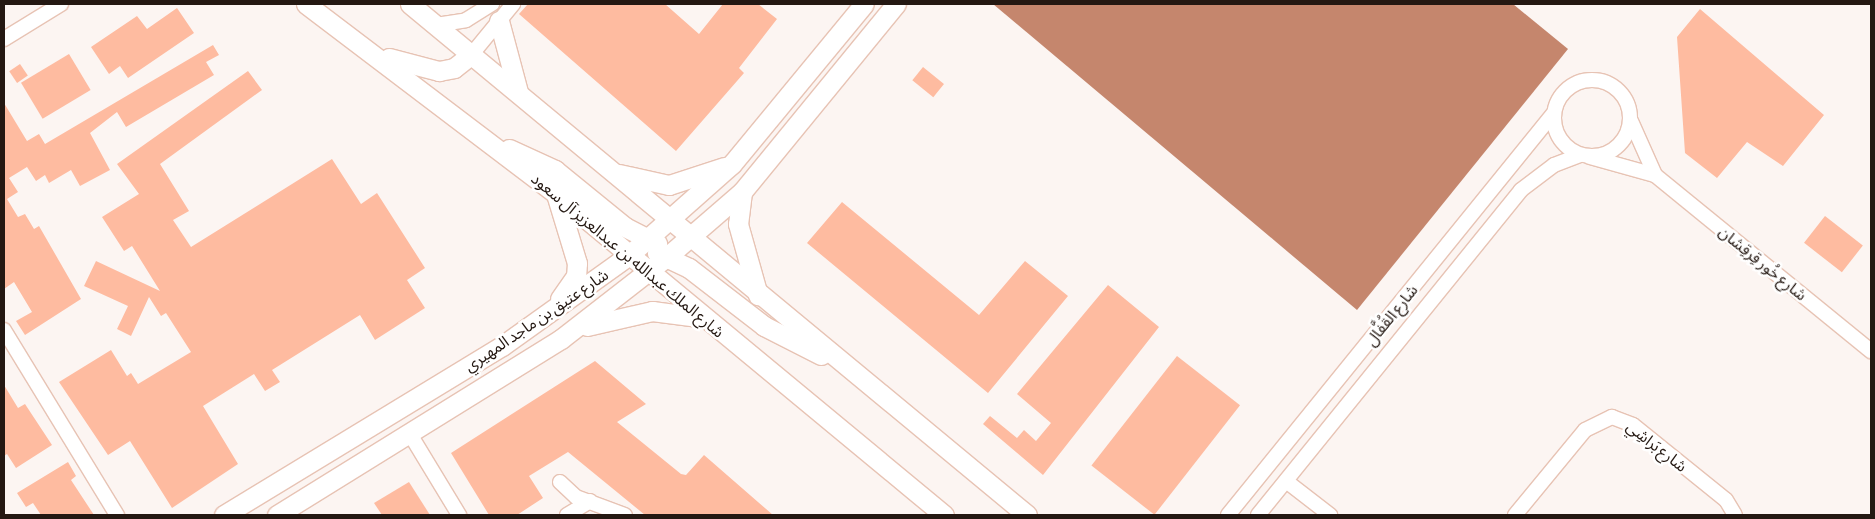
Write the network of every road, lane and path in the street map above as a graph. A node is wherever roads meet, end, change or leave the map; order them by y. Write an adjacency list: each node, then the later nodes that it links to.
1 (306, 4): 12 (main road, شارع الملك عبدالله بن عبدالعزيز آل سعود)
2 (410, 4): 9 (main road)
3 (492, 4): 9 (street)
4 (513, 4): 8 (street)
5 (864, 4): 18 (main road, شارع عتيق بن ماجد المهيري)
6 (896, 4): 21 (main road, شارع عتيق بن ماجد المهيري)
7 (53, 6): 10 (street)
8 (499, 22): 11 (street); 13 (main road)
9 (436, 25): 11 (main road)
10 (4, 39)
11 (472, 54): 12 (main road); 13 (main road)
12 (378, 55): 16 (main road, شارع الملك عبدالله بن عبدالعزيز آل سعود)
13 (519, 93): 19 (main road)
14 (1553, 114): 15 (street); 17 (street); 48 (street, شارع القُفَّال)
15 (1630, 121): 17 (street); 20 (street, شارع خُور قِرقِشان)
16 (496, 146): 22 (main road, شارع الملك عبدالله بن عبدالعزيز آل سعود); 25 (main road)
17 (1585, 156): 20 (street, شارع خُور قِرقِشان); 37 (street, شارع القُفَّال)
18 (732, 164): 19 (main road); 23 (main road, شارع عتيق بن ماجد المهيري)
19 (610, 171): 23 (main road)
20 (1655, 175): 34 (street, شارع خُور قِرقِشان)
21 (742, 192): 24 (main road, شارع عتيق بن ماجد المهيري); 29 (main road)
22 (555, 193): 26 (main road, شارع الملك عبدالله بن عبدالعزيز آل سعود); 30 (main road)
23 (669, 221): 24 (main road); 25 (main road, شارع عتيق بن ماجد المهيري)
24 (689, 238): 25 (main road); 27 (main road, شارع عتيق بن ماجد المهيري); 29 (main road)
25 (645, 241): 26 (main road, شارع عتيق بن ماجد المهيري)
26 (629, 255): 27 (main road); 28 (main road, شارع الملك عبدالله بن عبدالعزيز آل سعود); 30 (main road, شارع عتيق بن ماجد المهيري)
27 (669, 256): 28 (main road, شارع عتيق بن ماجد المهيري); 35 (main road)
28 (649, 272): 31 (main road, شارع الملك عبدالله بن عبدالعزيز آل سعود); 33 (main road, شارع عتيق بن ماجد المهيري)
29 (758, 295): 35 (main road)
30 (550, 313): 41 (main road, شارع عتيق بن ماجد المهيري)
31 (709, 323): 33 (main road); 46 (main road, شارع الملك عبدالله بن عبدالعزيز آل سعود)
32 (4, 330): 40 (street)
33 (561, 339): 36 (main road, شارع عتيق بن ماجد المهيري)
34 (1871, 351)
35 (836, 360): 47 (main road)
36 (410, 434): 42 (main road, شارع عتيق بن ماجد المهيري); 43 (street)
37 (1286, 480): 49 (street, شارع القُفَّال); 50 (street)
38 (560, 482): 39 (street)
39 (590, 501): 44 (street); 45 (street)
40 (117, 515)
41 (224, 515)
42 (277, 515)
43 (459, 515)
44 (567, 515)
45 (625, 515)
46 (944, 515)
47 (1027, 515)
48 (1228, 515)
49 (1258, 515)
50 (1330, 515)
51 (1515, 515): 52 (street, شارع بَراشِي)
52 (1735, 515)

